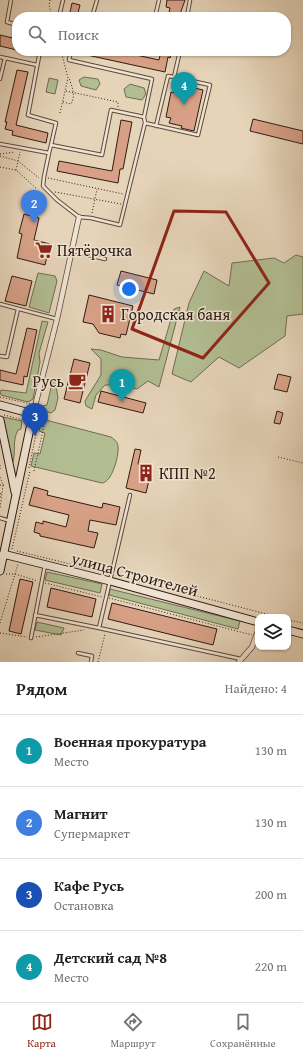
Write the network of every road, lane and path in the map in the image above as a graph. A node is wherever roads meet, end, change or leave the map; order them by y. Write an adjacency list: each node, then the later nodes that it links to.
1 (12, 0): 12 (lane)
2 (50, 0): 7 (path)
3 (63, 0): 8 (lane)
4 (97, 0): 9 (lane)
5 (159, 0): 10 (lane)
6 (190, 0): 11 (lane)
7 (51, 12)
8 (60, 12)
9 (93, 12)
10 (155, 12)
11 (188, 12)
12 (12, 24)
13 (39, 56): 19 (lane)
14 (62, 56): 21 (path)
15 (70, 56): 28 (lane)
16 (179, 56): 20 (lane)
17 (0, 57): 18 (lane)
18 (5, 58): 19 (lane); 22 (lane)
19 (38, 65): 32 (lane)
20 (174, 77): 30 (lane); 30 (lane)
21 (68, 78): 23 (path); 24 (path)
22 (0, 79)
23 (65, 91): 24 (path); 25 (path)
24 (74, 93): 25 (path); 26 (path)
25 (63, 102): 27 (path)
26 (118, 112): 28 (lane); 32 (lane)
27 (60, 113)
28 (144, 117): 29 (lane)
29 (145, 123): 30 (lane); 43 (lane)
30 (156, 126)
31 (0, 144): 33 (lane)
32 (51, 145): 33 (lane)
33 (49, 153): 38 (lane)
34 (0, 155): 35 (path); 35 (path)
35 (18, 161): 37 (path); 39 (path)
36 (0, 167): 37 (path)
37 (16, 170): 41 (path)
38 (44, 177): 40 (path); 42 (lane)
39 (39, 178)
40 (97, 188): 43 (path); 44 (path)
41 (37, 189)
42 (47, 190): 44 (path); 46 (lane)
43 (128, 195): 45 (lane)
44 (95, 199): 45 (path); 47 (path)
45 (125, 205): 47 (lane)
46 (79, 217): 47 (lane); 48 (street)
47 (91, 218)
48 (72, 251): 49 (lane); 52 (street)
49 (105, 259)
50 (0, 304): 51 (lane)
51 (18, 309): 52 (lane); 53 (lane)
52 (57, 319): 56 (street)
53 (0, 356)
54 (0, 397): 56 (path)
55 (0, 405): 58 (street)
56 (35, 405): 58 (street)
57 (0, 414): 61 (path)
58 (37, 414): 61 (street); 67 (path)
59 (46, 416): 68 (path)
60 (0, 420): 65 (street)
61 (32, 422): 67 (street)
62 (278, 457): 63 (path)
63 (303, 463)
64 (0, 465): 66 (path)
65 (8, 466): 67 (street); 72 (street)
66 (0, 470)
67 (26, 470): 72 (street); 78 (path)
68 (34, 471)
69 (0, 477): 70 (path)
70 (3, 485): 73 (path); 74 (path)
71 (130, 495): 82 (lane)
72 (16, 496): 76 (street)
73 (0, 497)
74 (0, 509)
75 (0, 518): 76 (lane)
76 (11, 521): 77 (street)
77 (3, 554): 78 (street, улица Строителей); 80 (street)
78 (20, 554): 79 (street, улица Строителей); 81 (path); 82 (path)
79 (45, 565): 82 (street, улица Строителей); 83 (lane)
80 (0, 572): 81 (path)
81 (15, 574): 83 (path); 89 (path)
82 (111, 578): 84 (lane); 85 (path); 87 (street, улица Строителей)
83 (42, 582): 84 (path); 86 (lane)
84 (105, 597): 91 (lane); 96 (path)
85 (265, 614)
86 (36, 615): 91 (lane); 98 (lane)
87 (255, 621)
88 (291, 621): 90 (path)
89 (0, 623)
90 (303, 623)
91 (99, 628): 93 (lane)
92 (84, 630): 98 (path)
93 (106, 630): 101 (lane); 103 (path)
94 (291, 631): 97 (street)
95 (0, 632): 98 (path)
96 (255, 634)
97 (303, 634)
98 (31, 638)
99 (255, 639): 101 (street)
100 (78, 653): 102 (lane)
101 (240, 660)
102 (91, 662)
103 (98, 662)

